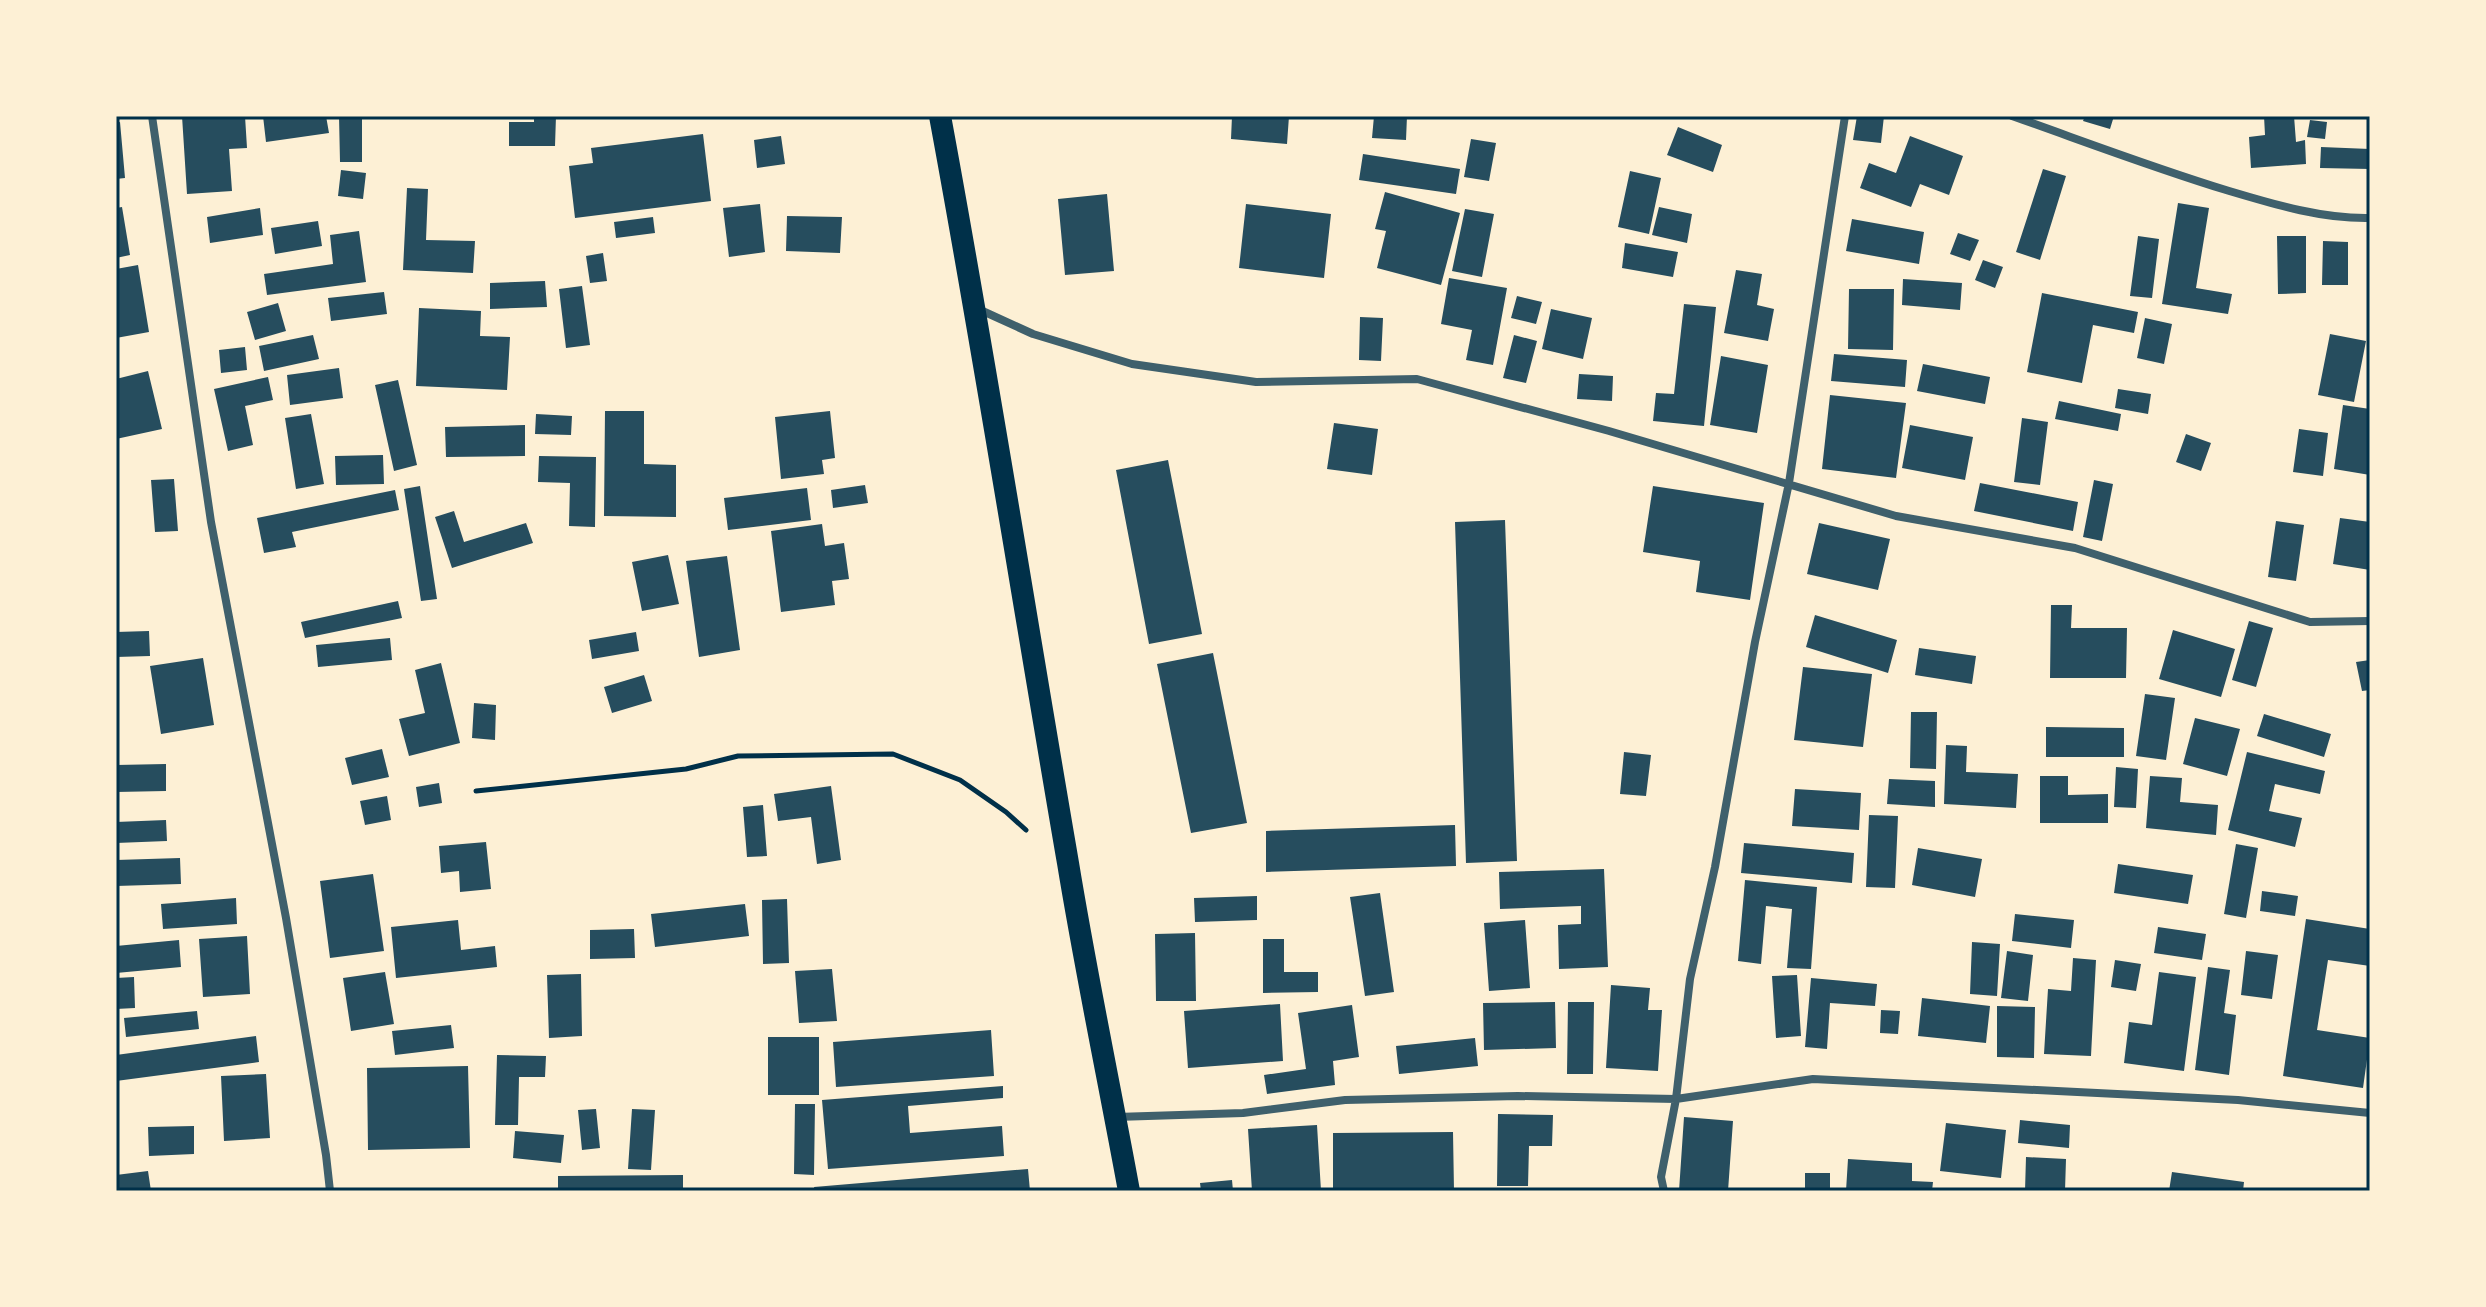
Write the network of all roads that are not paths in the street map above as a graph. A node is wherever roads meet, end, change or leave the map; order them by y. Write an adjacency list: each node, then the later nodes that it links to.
1 (152, 116): 12 (street)
2 (940, 116): 6 (highway)
3 (1845, 116): 7 (street)
4 (2012, 116): 5 (street)
5 (2370, 218)
6 (976, 307): 7 (street); 11 (highway)
7 (1789, 483): 8 (street); 9 (street)
8 (2370, 621)
9 (1676, 1099): 10 (street); 11 (street); 14 (street)
10 (2370, 1113)
11 (1115, 1117): 13 (highway)
12 (330, 1191)
13 (1129, 1191)
14 (1664, 1191)

